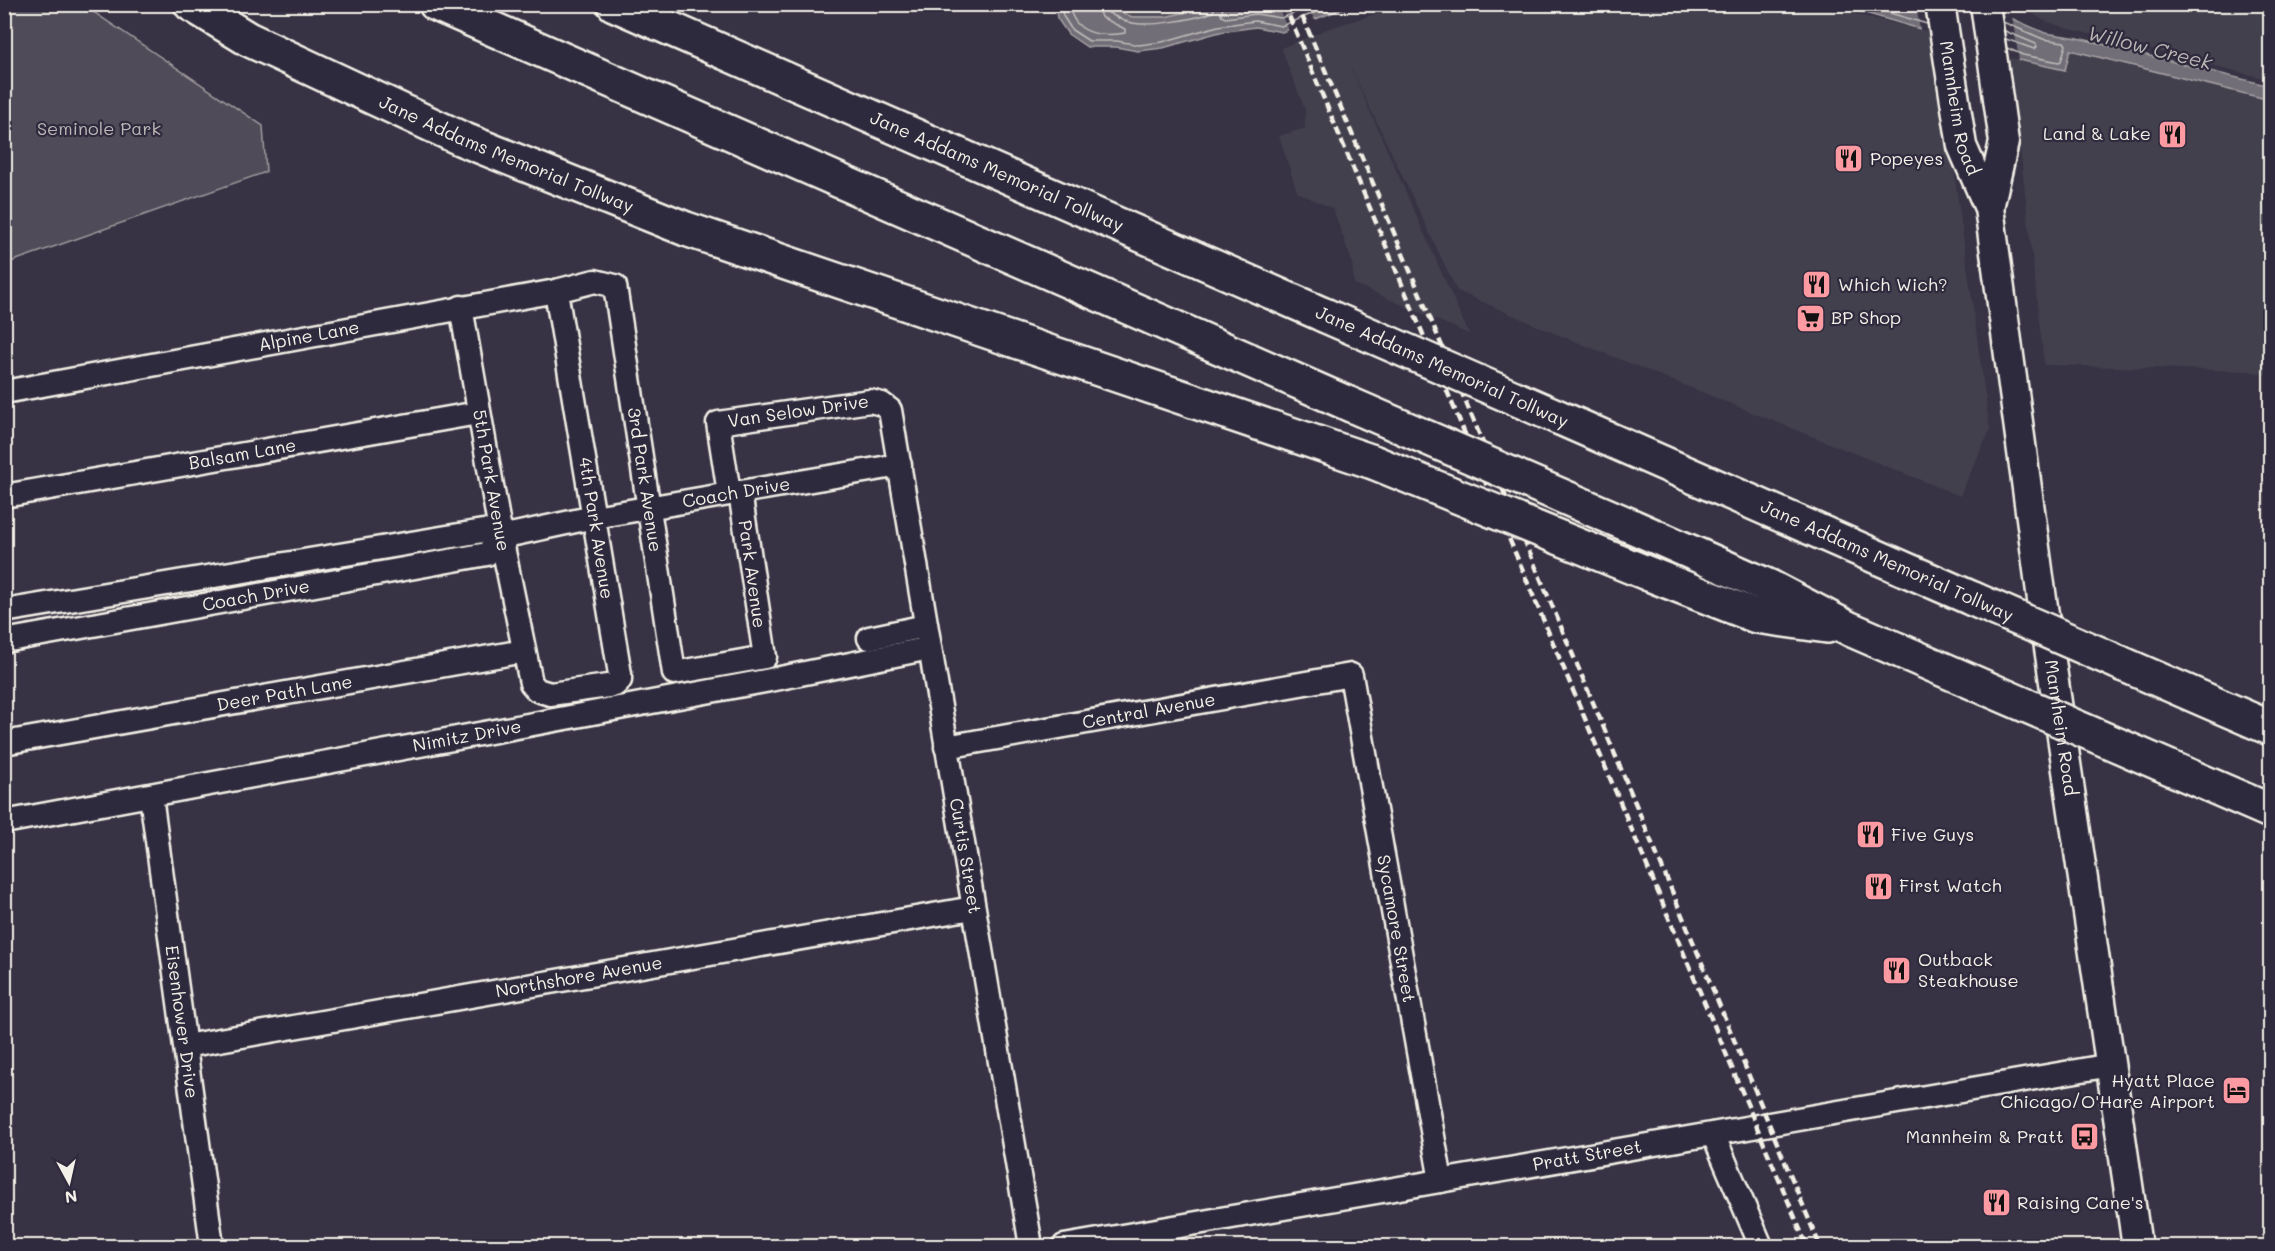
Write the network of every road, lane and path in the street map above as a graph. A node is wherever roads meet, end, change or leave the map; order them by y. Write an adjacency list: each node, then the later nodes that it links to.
1 (191, 4): 20 (highway, Jane Addams Memorial Tollway, bridge)
2 (436, 4): 20 (highway, Jane Addams Memorial Tollway, bridge)
3 (614, 4): 27 (highway, Jane Addams Memorial Tollway, bridge)
4 (1940, 4): 6 (main road, Mannheim Road)
5 (1985, 4): 6 (main road, Mannheim Road)
6 (1989, 208): 35 (main road, Mannheim Road)
7 (615, 286): 8 (street, Alpine Lane); 15 (street, 3rd Park Avenue)
8 (556, 291): 9 (street, Alpine Lane); 16 (street, 4th Park Avenue)
9 (461, 307): 10 (street, Alpine Lane); 11 (street, 5th Park Avenue)
10 (4, 392)
11 (478, 413): 14 (street, Balsam Lane); 17 (street, 5th Park Avenue)
12 (900, 465): 13 (street, Coach Drive); 13 (street, Van Selow Drive); 19 (street, Curtis Street)
13 (734, 493): 15 (street, Coach Drive); 25 (street, Park Avenue)
14 (4, 496)
15 (650, 507): 16 (street, Coach Drive); 25 (street, 3rd Park Avenue)
16 (594, 518): 17 (street, Coach Drive); 24 (street, 4th Park Avenue)
17 (501, 537): 18 (street, Coach Drive); 22 (street, Coach Drive); 24 (street, 5th Park Avenue)
18 (4, 611)
19 (926, 626): 21 (street); 23 (street, Curtis Street)
20 (1850, 628): 31 (highway, Jane Addams Memorial Tollway, bridge)
21 (869, 638)
22 (4, 641)
23 (930, 648): 29 (street, Curtis Street); 30 (street, Nimitz Drive)
24 (524, 651): 28 (street, Deer Path Lane)
25 (674, 673)
26 (1352, 675): 29 (street, Central Avenue); 37 (street, Sycamore Street)
27 (2271, 728)
28 (4, 743)
29 (946, 747): 33 (street, Curtis Street)
30 (151, 796): 32 (street, Nimitz Drive); 34 (street, Eisenhower Drive)
31 (2271, 812)
32 (4, 822)
33 (974, 908): 34 (street, Northshore Avenue); 39 (street, Curtis Street)
34 (185, 1046): 38 (street, Eisenhower Drive)
35 (2111, 1065): 36 (street, Pratt Street); 42 (main road, Mannheim Road)
36 (1713, 1134): 37 (street, Pratt Street); 41 (street)
37 (1441, 1181): 40 (street, Pratt Street)
38 (212, 1246)
39 (1031, 1246)
40 (1064, 1246)
41 (1761, 1246)
42 (2137, 1246)

